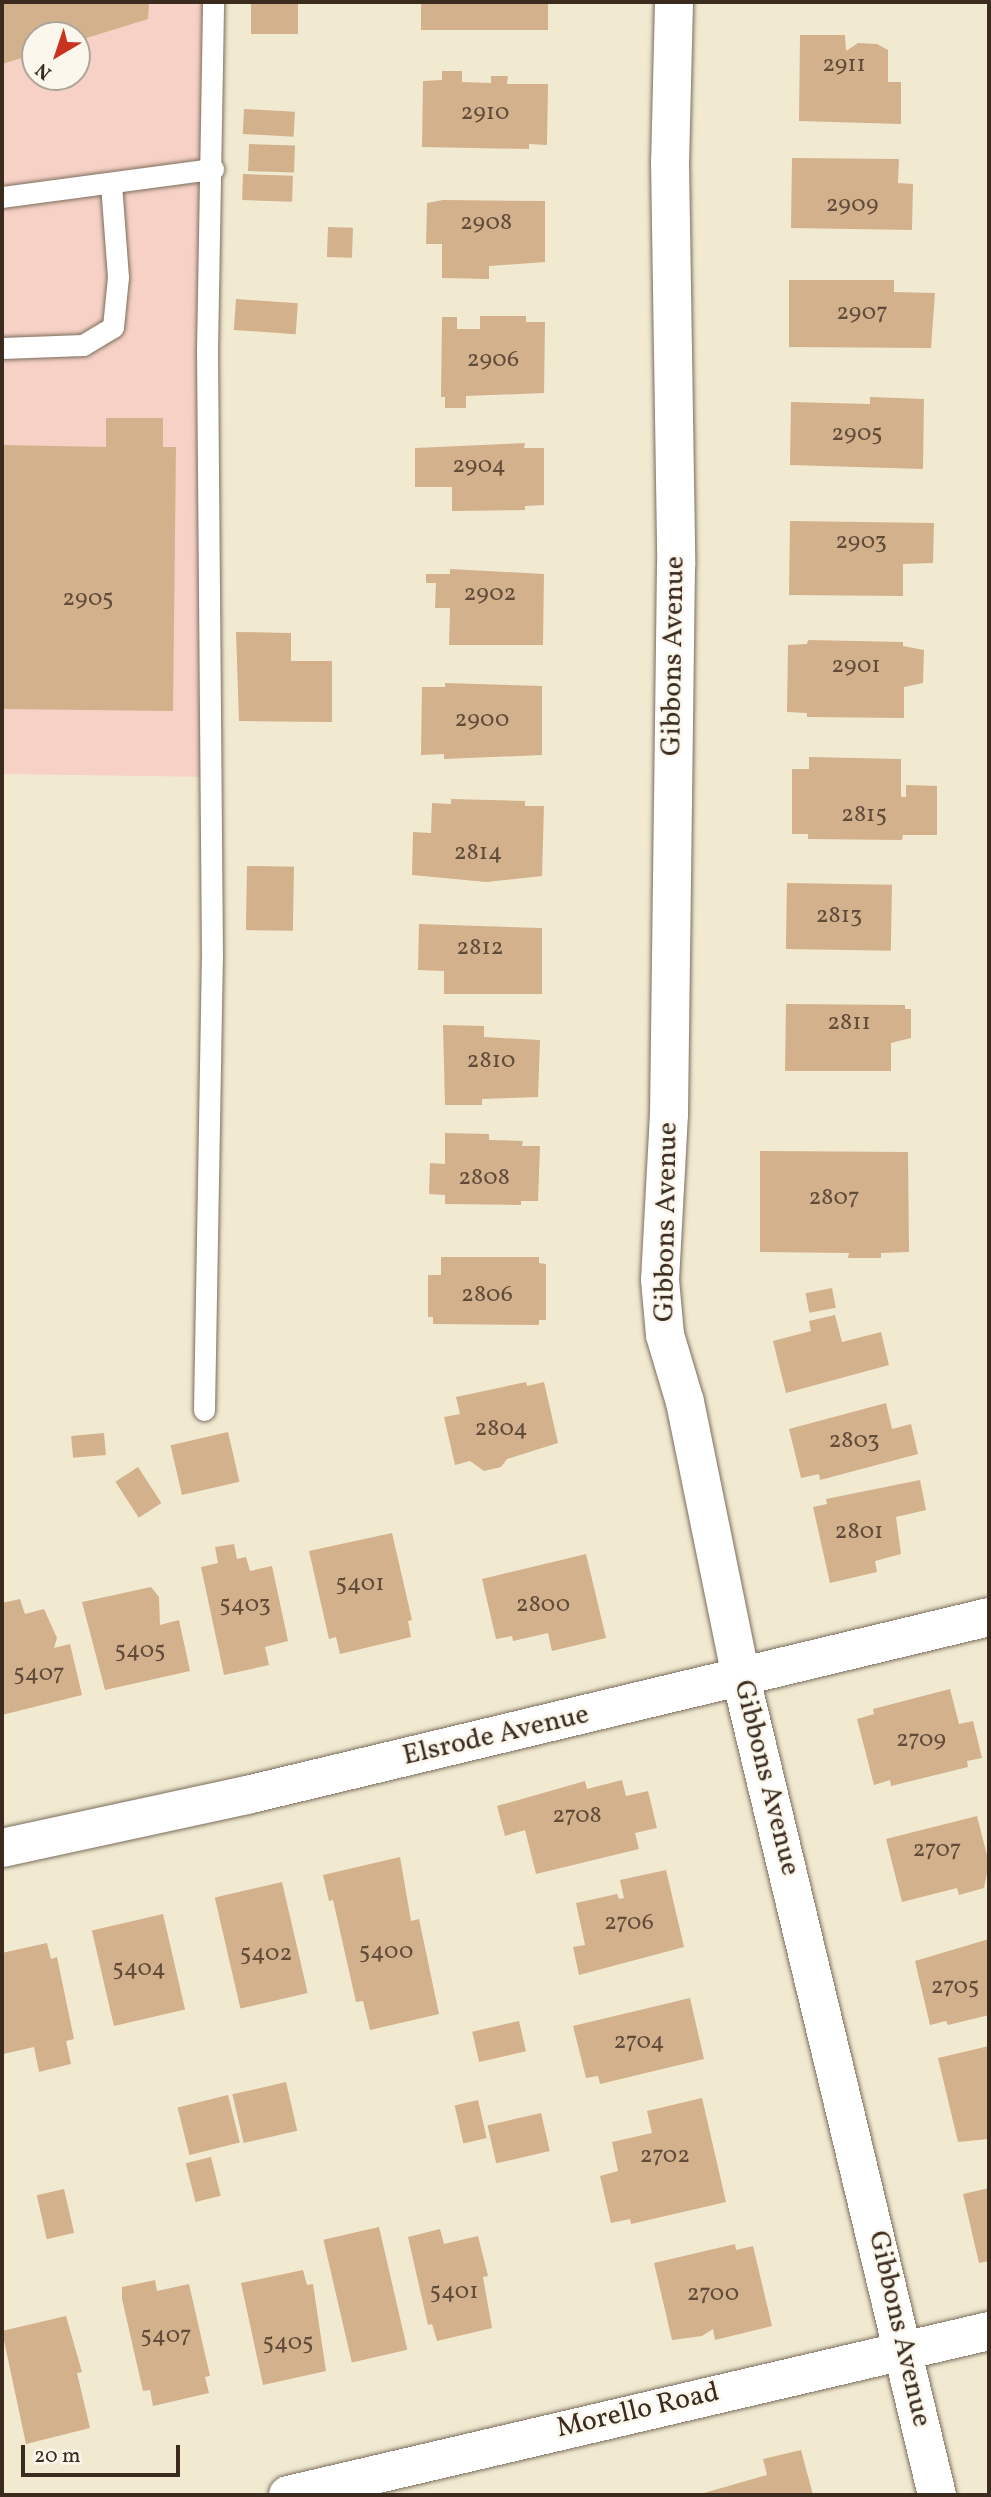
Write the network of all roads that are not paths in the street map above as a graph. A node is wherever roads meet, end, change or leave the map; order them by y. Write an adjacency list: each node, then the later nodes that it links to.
1 (214, 2): 3 (lane)
2 (674, 2): 9 (street, Gibbons Avenue)
3 (213, 169): 4 (lane); 7 (lane)
4 (111, 184): 5 (lane); 6 (lane)
5 (2, 197)
6 (2, 348)
7 (204, 1410)
8 (989, 1617): 9 (street, Elsrode Avenue)
9 (741, 1678): 10 (street, Elsrode Avenue); 12 (street, Gibbons Avenue)
10 (2, 1848)
11 (989, 2332): 12 (street, Morello Road)
12 (905, 2350): 13 (street, Morello Road); 14 (street, Gibbons Avenue)
13 (288, 2495)
14 (937, 2495)

